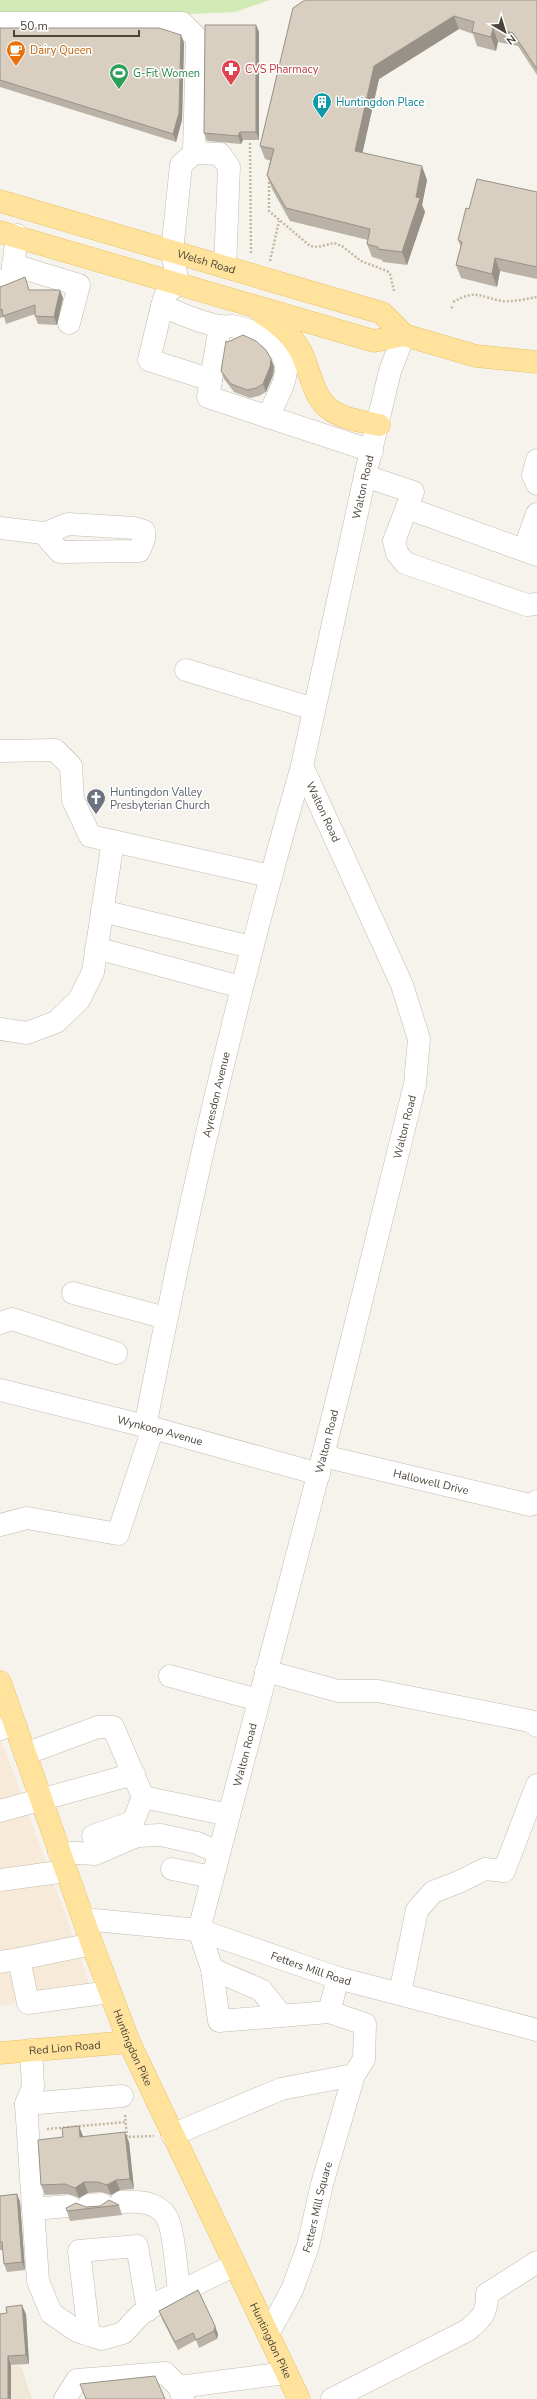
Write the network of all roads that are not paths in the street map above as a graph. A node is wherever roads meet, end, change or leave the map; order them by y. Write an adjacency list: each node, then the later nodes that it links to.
1 (0, 23): 2 (street)
2 (194, 153): 5 (street); 7 (street)
3 (0, 201): 5 (main road, Welsh Road)
4 (8, 234): 6 (street); 9 (main road, Welsh Road)
5 (172, 252): 7 (main road, Welsh Road); 9 (street)
6 (13, 265): 8 (street); 12 (street)
7 (225, 267): 14 (main road, Welsh Road)
8 (0, 283)
9 (178, 283): 10 (main road, Welsh Road); 11 (street)
10 (244, 303): 14 (main road, Welsh Road); 18 (main road)
11 (162, 306): 13 (street); 16 (street)
12 (69, 323)
13 (220, 326): 16 (street); 17 (street)
14 (404, 335): 15 (main road, Welsh Road); 18 (street, Walton Road)
15 (537, 362)
16 (211, 380): 17 (street)
17 (268, 417): 19 (street)
18 (378, 425): 19 (street, Walton Road)
19 (372, 450): 21 (street, Walton Road)
20 (537, 460): 22 (street)
21 (365, 476): 23 (street); 30 (street, Walton Road)
22 (537, 484)
23 (407, 508): 27 (street); 28 (street)
24 (537, 514): 27 (street)
25 (0, 528): 26 (street)
26 (43, 533)
27 (531, 552)
28 (537, 604)
29 (186, 670): 30 (street)
30 (314, 709): 32 (street, Walton Road)
31 (0, 751): 33 (street)
32 (302, 766): 34 (street, Ayresdon Avenue); 46 (street, Walton Road)
33 (112, 841): 34 (street); 35 (street)
34 (270, 876): 36 (street, Ayresdon Avenue)
35 (102, 911): 36 (street); 37 (street)
36 (251, 947): 38 (street, Ayresdon Avenue)
37 (96, 948): 38 (street); 39 (street)
38 (241, 986): 41 (street, Ayresdon Avenue)
39 (0, 1029)
40 (74, 1293): 41 (street)
41 (166, 1318): 45 (street, Ayresdon Avenue)
42 (0, 1323): 43 (street)
43 (116, 1353)
44 (0, 1390): 45 (street, Wynkoop Avenue)
45 (149, 1428): 46 (street, Wynkoop Avenue); 48 (street, Ayresdon Avenue)
46 (321, 1465): 47 (street, Hallowell Drive); 49 (street, Walton Road)
47 (537, 1501)
48 (0, 1525)
49 (266, 1671): 52 (street, Walton Road); 53 (street)
50 (170, 1676): 52 (street)
51 (0, 1682): 54 (main road, Huntingdon Pike)
52 (258, 1700): 62 (street, Walton Road)
53 (537, 1726)
54 (7, 1727): 55 (main road, Huntingdon Pike)
55 (25, 1754): 56 (street); 60 (main road, Huntingdon Pike)
56 (134, 1774): 58 (street); 60 (street)
57 (537, 1785): 76 (street)
58 (143, 1796): 62 (street); 63 (street)
59 (0, 1800): 60 (street)
60 (41, 1801): 61 (street); 65 (main road, Huntingdon Pike)
61 (0, 1811)
62 (228, 1815): 64 (street, Walton Road)
63 (93, 1836)
64 (219, 1853): 65 (street); 67 (street, Walton Road)
65 (63, 1862): 68 (street); 69 (main road, Huntingdon Pike)
66 (172, 1869): 67 (street)
67 (212, 1876): 70 (street, Walton Road)
68 (0, 1880)
69 (84, 1919): 70 (street, Fetters Mill Road); 71 (main road, Huntingdon Pike)
70 (199, 1930): 73 (street); 74 (street, Fetters Mill Road)
71 (92, 1944): 72 (street); 75 (main road, Huntingdon Pike)
72 (9, 1961): 75 (street)
73 (212, 1969): 78 (street); 78 (street)
74 (338, 1978): 76 (street, Fetters Mill Road); 77 (street)
75 (110, 1992): 80 (main road, Huntingdon Pike)
76 (400, 1993): 79 (street, Fetters Mill Road)
77 (329, 2012): 78 (street); 83 (street, Fetters Mill Square)
78 (282, 2016)
79 (537, 2030)
80 (129, 2042): 81 (main road, Red Lion Road); 86 (main road, Huntingdon Pike)
81 (31, 2050): 82 (main road, Red Lion Road); 85 (street)
82 (0, 2053)
83 (354, 2075): 86 (street); 92 (street, Fetters Mill Square)
84 (124, 2101): 85 (street)
85 (26, 2104): 87 (street)
86 (166, 2136): 89 (main road, Huntingdon Pike)
87 (33, 2209): 90 (street); 93 (street)
88 (537, 2262): 98 (street)
89 (235, 2265): 90 (street); 92 (main road, Huntingdon Pike)
90 (180, 2292): 91 (street)
91 (148, 2310): 93 (street); 93 (street)
92 (268, 2334): 94 (main road, Huntingdon Pike)
93 (89, 2335)
94 (286, 2373): 95 (street); 97 (main road, Huntingdon Pike)
95 (181, 2393): 96 (street)
96 (65, 2399)
97 (299, 2399)
98 (332, 2399)

